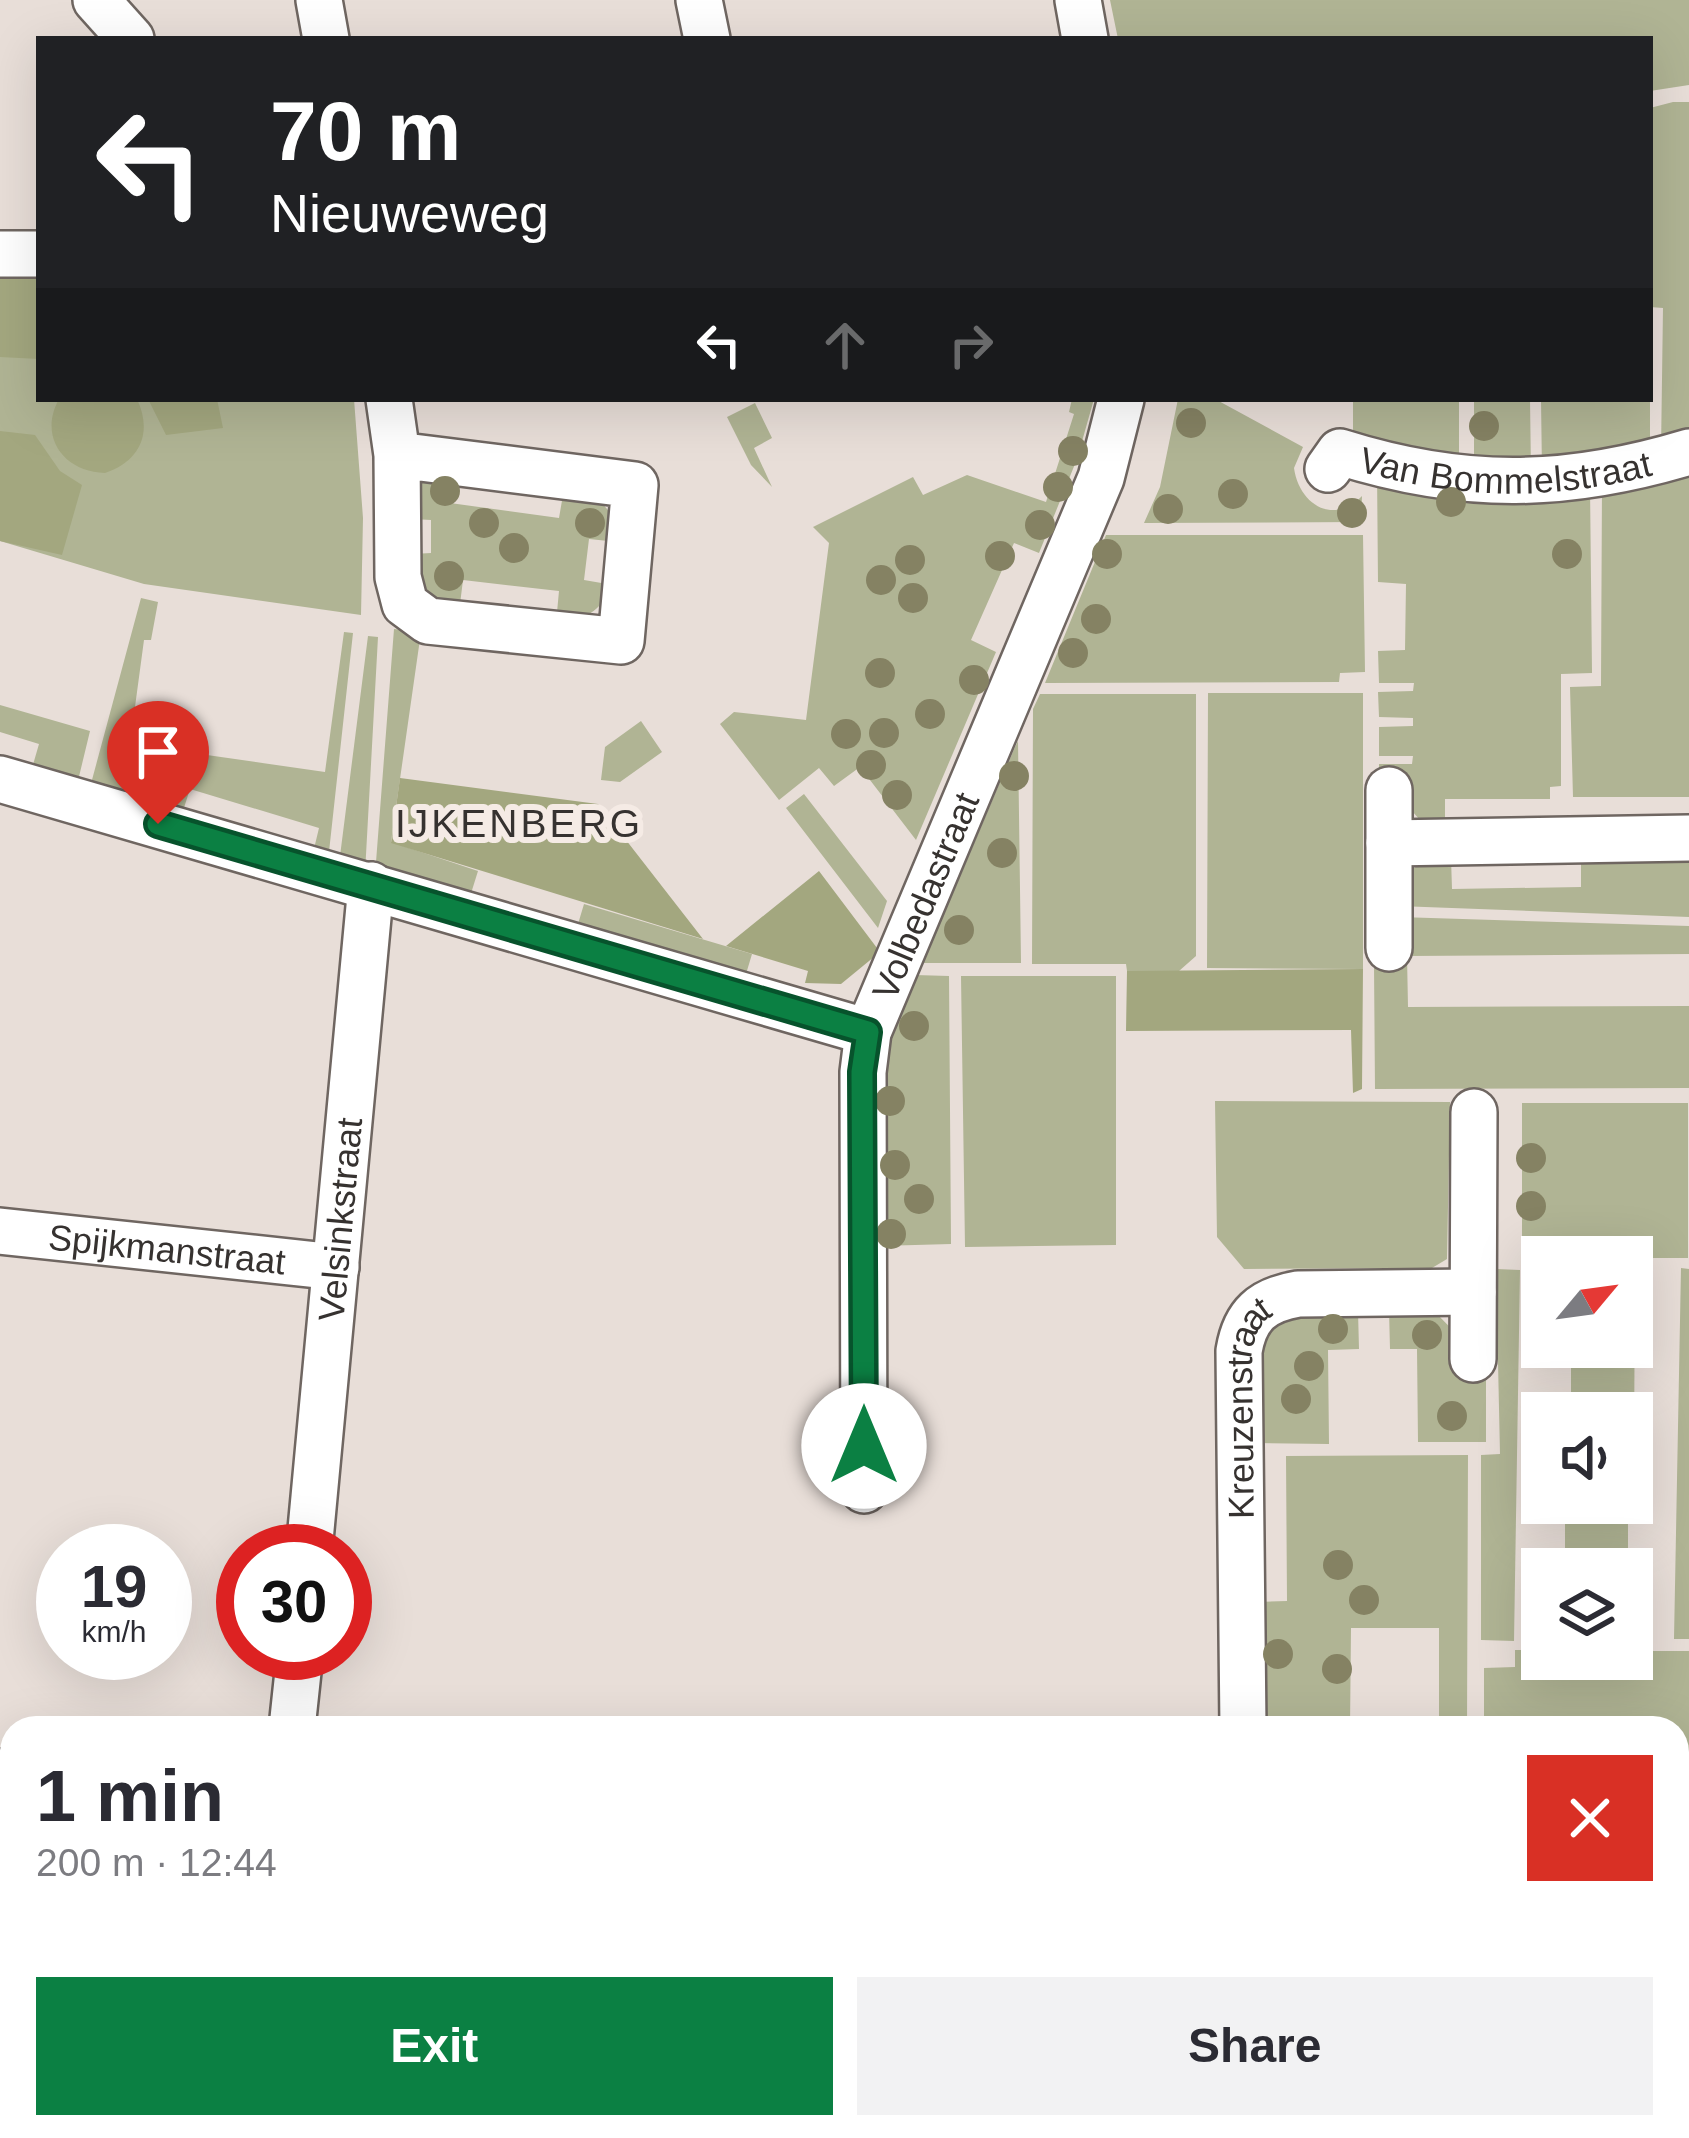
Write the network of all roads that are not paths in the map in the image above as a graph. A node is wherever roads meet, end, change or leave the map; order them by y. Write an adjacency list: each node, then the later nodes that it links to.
1 (319, 0): 4 (street)
2 (699, 0): 5 (street)
3 (1078, 0): 6 (street)
4 (325, 36)
5 (706, 36)
6 (1084, 36)
7 (0, 254): 8 (street)
8 (36, 254)
9 (389, 402): 12 (street)
10 (1120, 402): 20 (street, Volbedastraat)
11 (1689, 452): 13 (street, Van Bommelstraat)
12 (398, 455): 12 (street)
13 (1328, 470)
14 (0, 779): 18 (street)
15 (1389, 790): 17 (street)
16 (1689, 838): 17 (street)
17 (1389, 843): 19 (street)
18 (371, 886): 20 (street); 23 (street, Velsinkstraat)
19 (1389, 948)
20 (868, 1032): 26 (street, Volbedastraat)
21 (1474, 1112): 24 (street)
22 (0, 1231): 23 (street, Spijkmanstraat)
23 (336, 1267): 27 (street, Velsinkstraat)
24 (1473, 1292): 25 (street); 30 (street, Kreuzenstraat)
25 (1473, 1359)
26 (864, 1490)
27 (312, 1524)
28 (296, 1680): 29 (street)
29 (293, 1716)
30 (1243, 1716)

